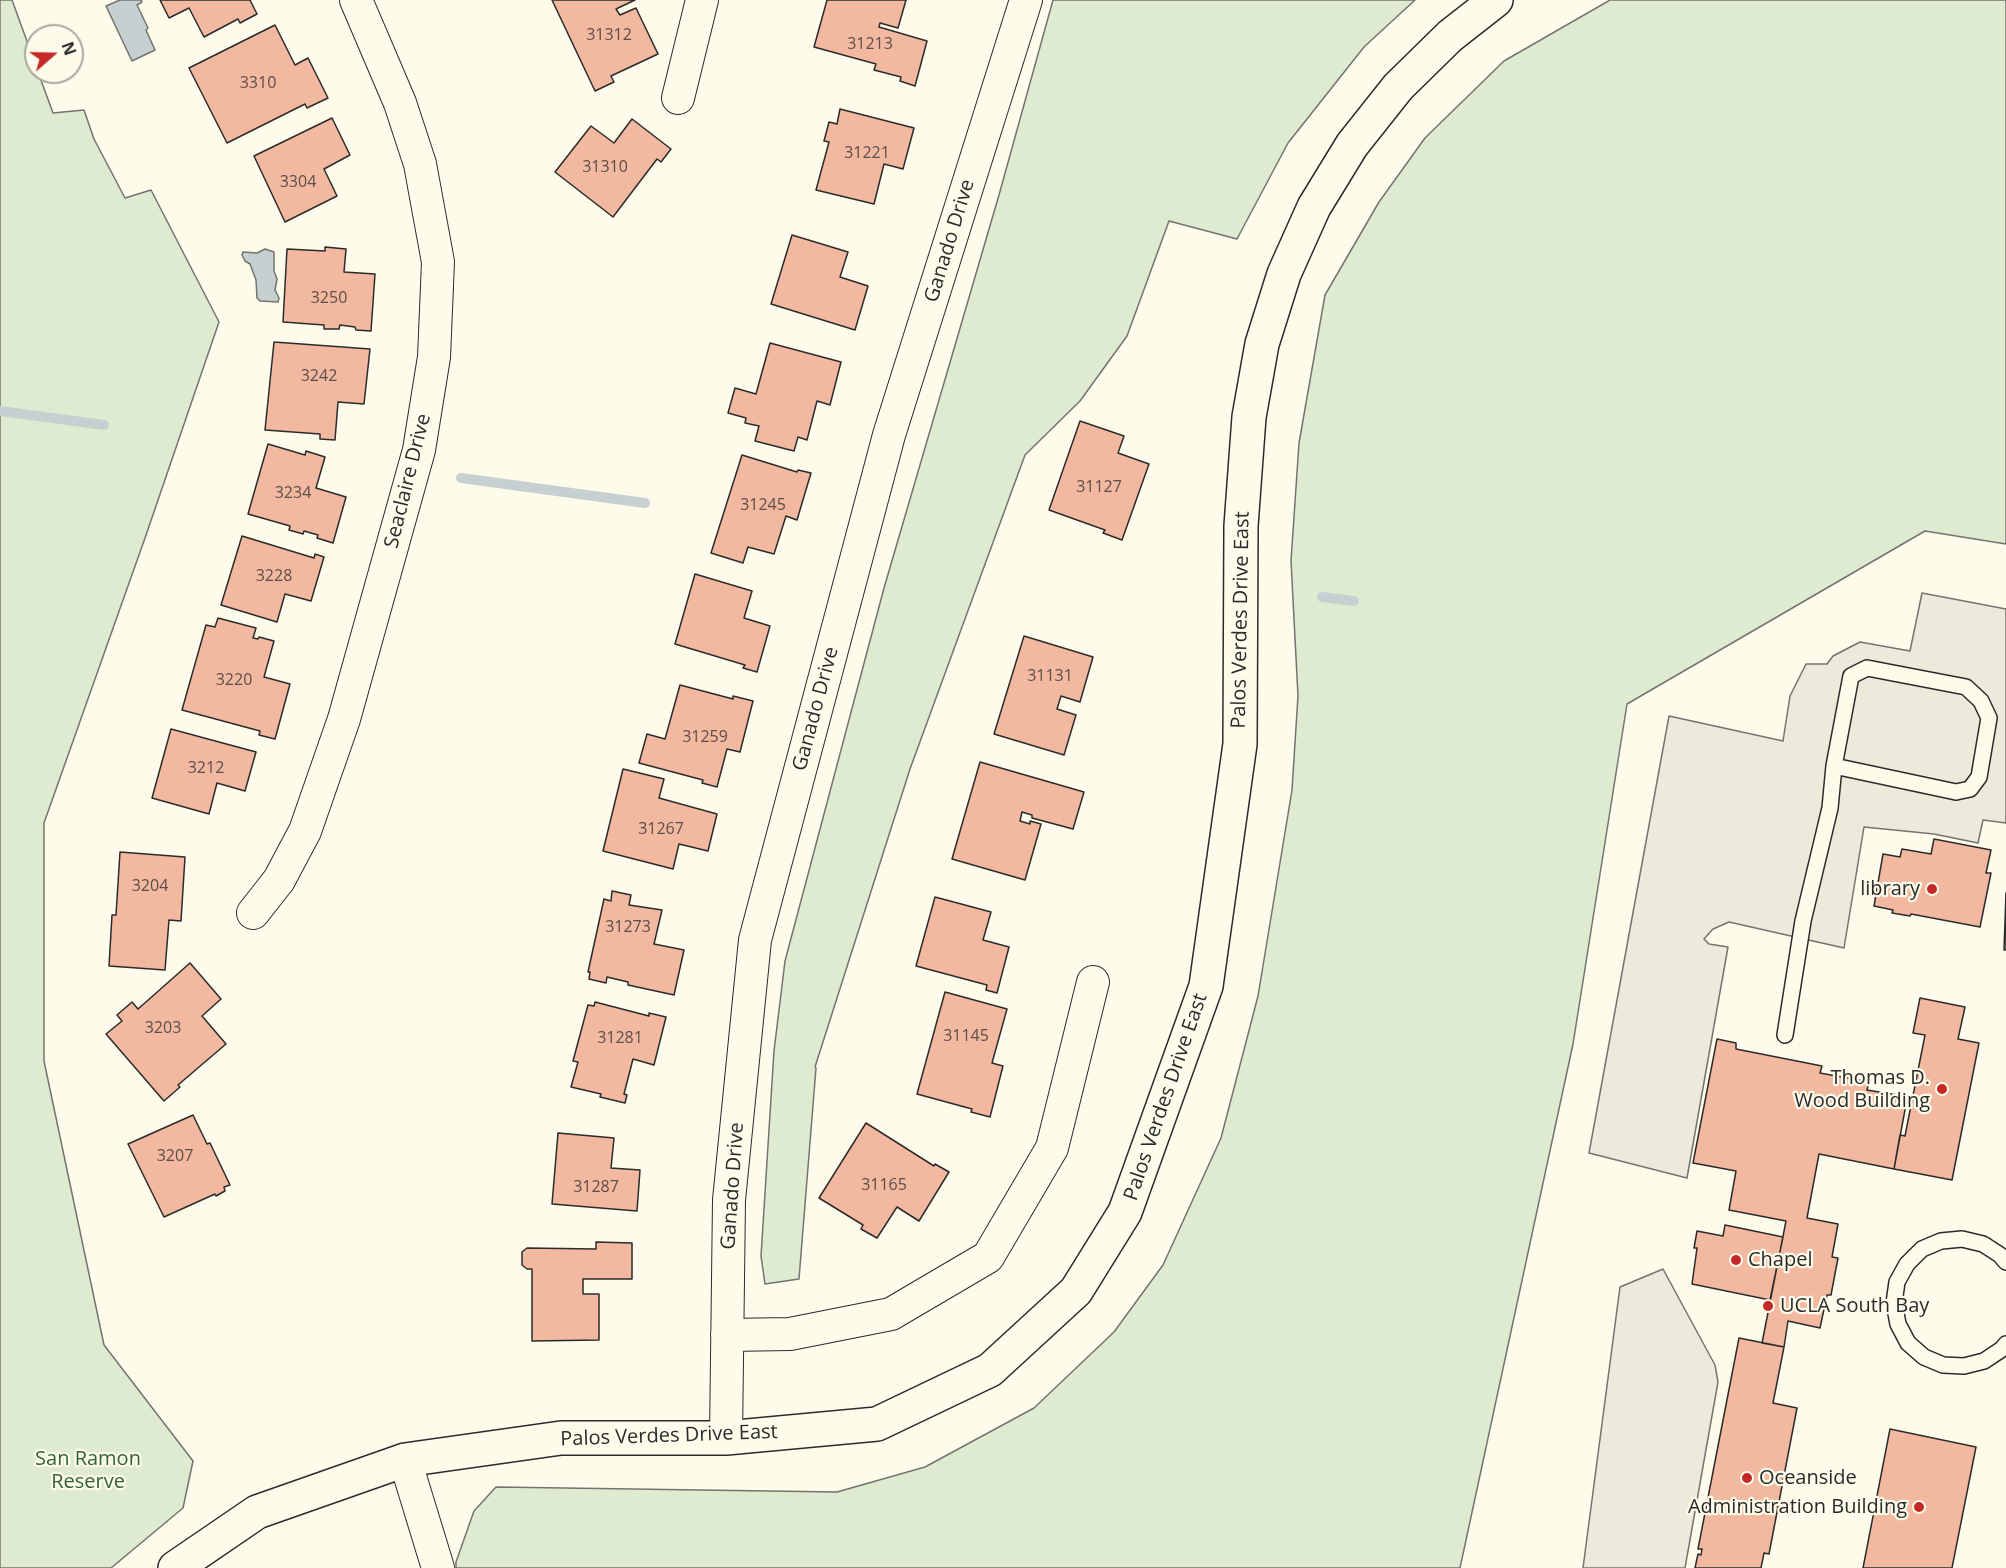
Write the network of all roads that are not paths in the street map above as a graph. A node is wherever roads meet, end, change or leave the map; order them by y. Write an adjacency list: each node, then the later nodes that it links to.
1 (356, 0): 7 (street, Seaclaire Drive)
2 (702, 0): 5 (street)
3 (1026, 0): 11 (street, Ganado Drive)
4 (1496, 0): 13 (street, Palos Verdes Drive East)
5 (678, 98)
6 (1834, 766): 6 (lane); 9 (lane)
7 (254, 913)
8 (1093, 982): 11 (street)
9 (1785, 1035)
10 (2006, 1262): 12 (lane)
11 (727, 1335): 13 (street, Ganado Drive)
12 (2006, 1344)
13 (726, 1438): 14 (street, Palos Verdes Drive East)
14 (405, 1460): 15 (street, Palos Verdes Drive East); 16 (street)
15 (175, 1568)
16 (438, 1568)

